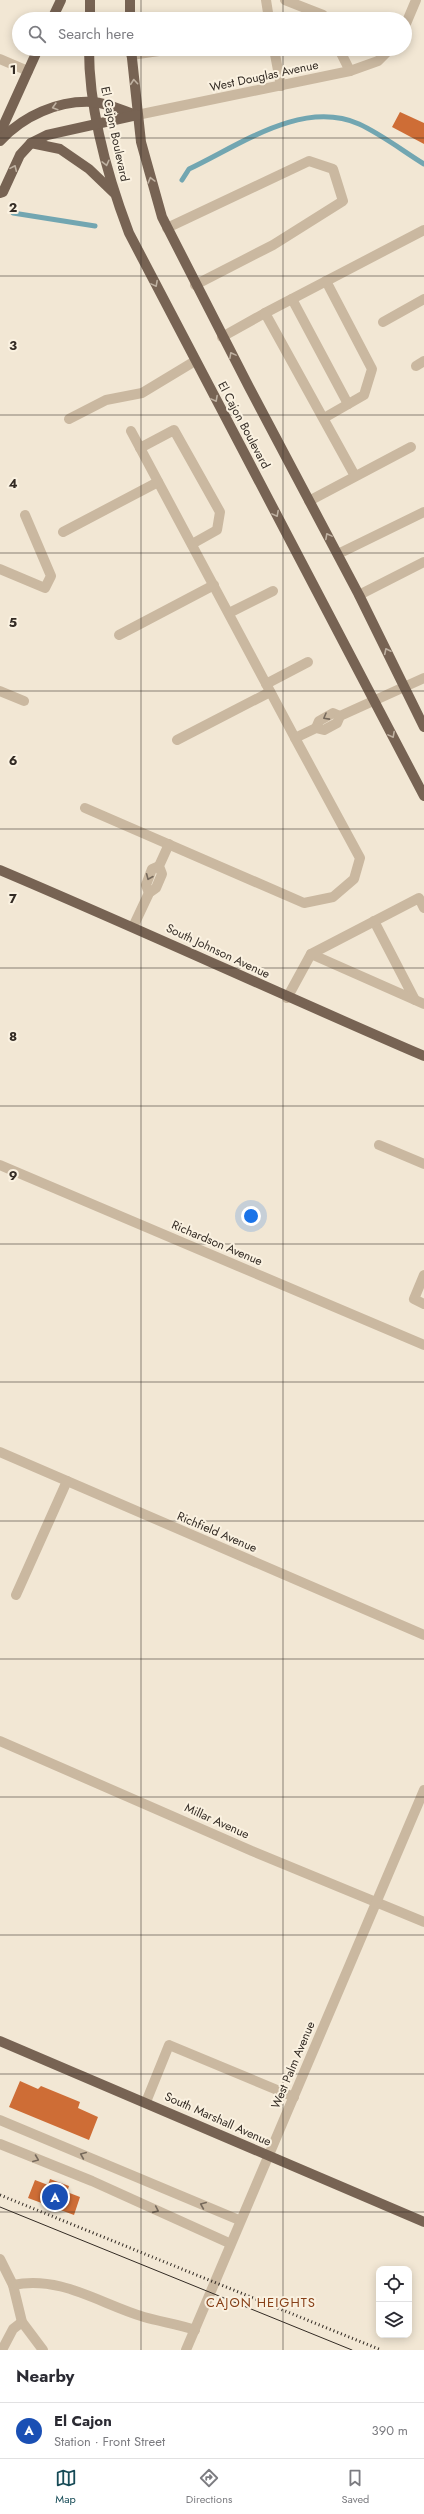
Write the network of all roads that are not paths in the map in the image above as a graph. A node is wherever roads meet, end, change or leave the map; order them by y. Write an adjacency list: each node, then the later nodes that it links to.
1 (61, 0): 7 (main road)
2 (90, 0): 8 (main road)
3 (130, 0): 9 (main road)
4 (266, 0): 10 (street)
5 (285, 0): 11 (street)
6 (416, 0): 12 (street)
7 (55, 12)
8 (90, 12)
9 (130, 12)
10 (268, 12)
11 (315, 12)
12 (411, 12)
13 (35, 56): 20 (main road)
14 (90, 56): 23 (main road, El Cajon Boulevard)
15 (131, 56): 24 (main road, El Cajon Boulevard, one-way to 15)
16 (275, 56): 22 (street)
17 (342, 56): 21 (street)
18 (383, 56): 21 (street, West Douglas Avenue)
19 (0, 59): 20 (street)
20 (28, 71): 26 (main road)
21 (350, 71): 22 (street, West Douglas Avenue)
22 (281, 86): 24 (street, West Douglas Avenue)
23 (94, 102): 24 (main road, West Douglas Avenue); 25 (main road, El Cajon Boulevard); 27 (main road, West Douglas Avenue, one-way to 27)
24 (137, 115): 25 (main road, West Douglas Avenue); 31 (main road, El Cajon Boulevard, one-way to 24)
25 (98, 125): 28 (main road, West Douglas Avenue); 30 (main road, El Cajon Boulevard, one-way to 30)
26 (0, 133)
27 (0, 141)
28 (31, 143): 29 (main road, one-way to 28); 30 (main road)
29 (0, 193)
30 (114, 194): 40 (main road, El Cajon Boulevard, one-way to 40)
31 (167, 228): 34 (main road, El Cajon Boulevard); 34 (street)
32 (424, 230): 33 (street)
33 (326, 281): 35 (street); 41 (street)
34 (195, 285): 39 (main road, El Cajon Boulevard)
35 (292, 299): 37 (street); 41 (street)
36 (424, 299): 38 (street)
37 (265, 313): 39 (street); 42 (street)
38 (383, 322)
39 (222, 337): 49 (main road, El Cajon Boulevard, one-way to 39)
40 (195, 360): 43 (street); 67 (main road, El Cajon Boulevard, one-way to 67)
41 (348, 404): 42 (street)
42 (324, 418): 47 (street)
43 (69, 419)
44 (131, 431): 46 (street)
45 (411, 447): 47 (street)
46 (140, 448): 48 (street); 53 (street)
47 (356, 476): 49 (street)
48 (158, 482): 52 (street); 53 (street)
49 (309, 501): 54 (main road, El Cajon Boulevard, one-way to 49)
50 (424, 512): 54 (street)
51 (25, 515): 56 (street)
52 (63, 532)
53 (192, 544): 57 (street)
54 (338, 554): 59 (main road, El Cajon Boulevard)
55 (424, 562): 59 (street)
56 (0, 569)
57 (214, 585): 60 (street); 61 (street)
58 (273, 591): 60 (street)
59 (359, 595): 64 (main road, El Cajon Boulevard, one-way to 59)
60 (229, 613): 65 (street)
61 (119, 635)
62 (308, 662): 65 (street)
63 (424, 678): 64 (street)
64 (404, 686): 67 (street); 69 (main road, El Cajon Boulevard)
65 (268, 688): 70 (street); 71 (street)
66 (0, 691): 68 (street)
67 (374, 700): 70 (street); 72 (main road, El Cajon Boulevard, one-way to 72)
68 (24, 701)
69 (424, 727)
70 (295, 738): 74 (street)
71 (177, 740)
72 (424, 796)
73 (85, 808): 74 (street)
74 (169, 844): 78 (street)
75 (0, 870): 78 (main road, South Johnson Avenue)
76 (424, 908): 77 (street)
77 (374, 921): 79 (street); 81 (street)
78 (133, 927): 80 (main road, South Johnson Avenue)
79 (311, 954): 80 (street); 81 (street)
80 (287, 998): 82 (main road, South Johnson Avenue)
81 (419, 1002)
82 (424, 1056)
83 (379, 1145): 84 (street)
84 (424, 1164)
85 (0, 1165): 88 (street, Richardson Avenue)
86 (424, 1275): 87 (street)
87 (424, 1304)
88 (424, 1345)
89 (0, 1452): 90 (street, Richfield Avenue)
90 (67, 1481): 91 (street); 92 (street, Richfield Avenue)
91 (16, 1595)
92 (424, 1635)
93 (0, 1741): 95 (street, Millar Avenue)
94 (424, 1790): 95 (street, West Palm Avenue)
95 (378, 1902): 96 (street, Millar Avenue); 98 (street, West Palm Avenue)
96 (424, 1922)
97 (0, 2041): 99 (main road, South Marshall Avenue)
98 (294, 2097): 99 (street); 102 (street, West Palm Avenue)
99 (146, 2102): 102 (main road, South Marshall Avenue)
100 (0, 2120): 103 (street, one-way to 100)
101 (0, 2144): 105 (street, one-way to 105)
102 (268, 2155): 103 (street, West Palm Avenue); 104 (main road, South Marshall Avenue)
103 (239, 2220): 105 (street, West Palm Avenue)
104 (424, 2222)
105 (230, 2243): 109 (street, West Palm Avenue)
106 (0, 2259): 107 (street)
107 (13, 2284): 108 (street); 109 (street)
108 (22, 2322): 110 (street); 111 (street)
109 (195, 2330): 112 (street, West Palm Avenue)
110 (2, 2350)
111 (43, 2350)
112 (186, 2350)

